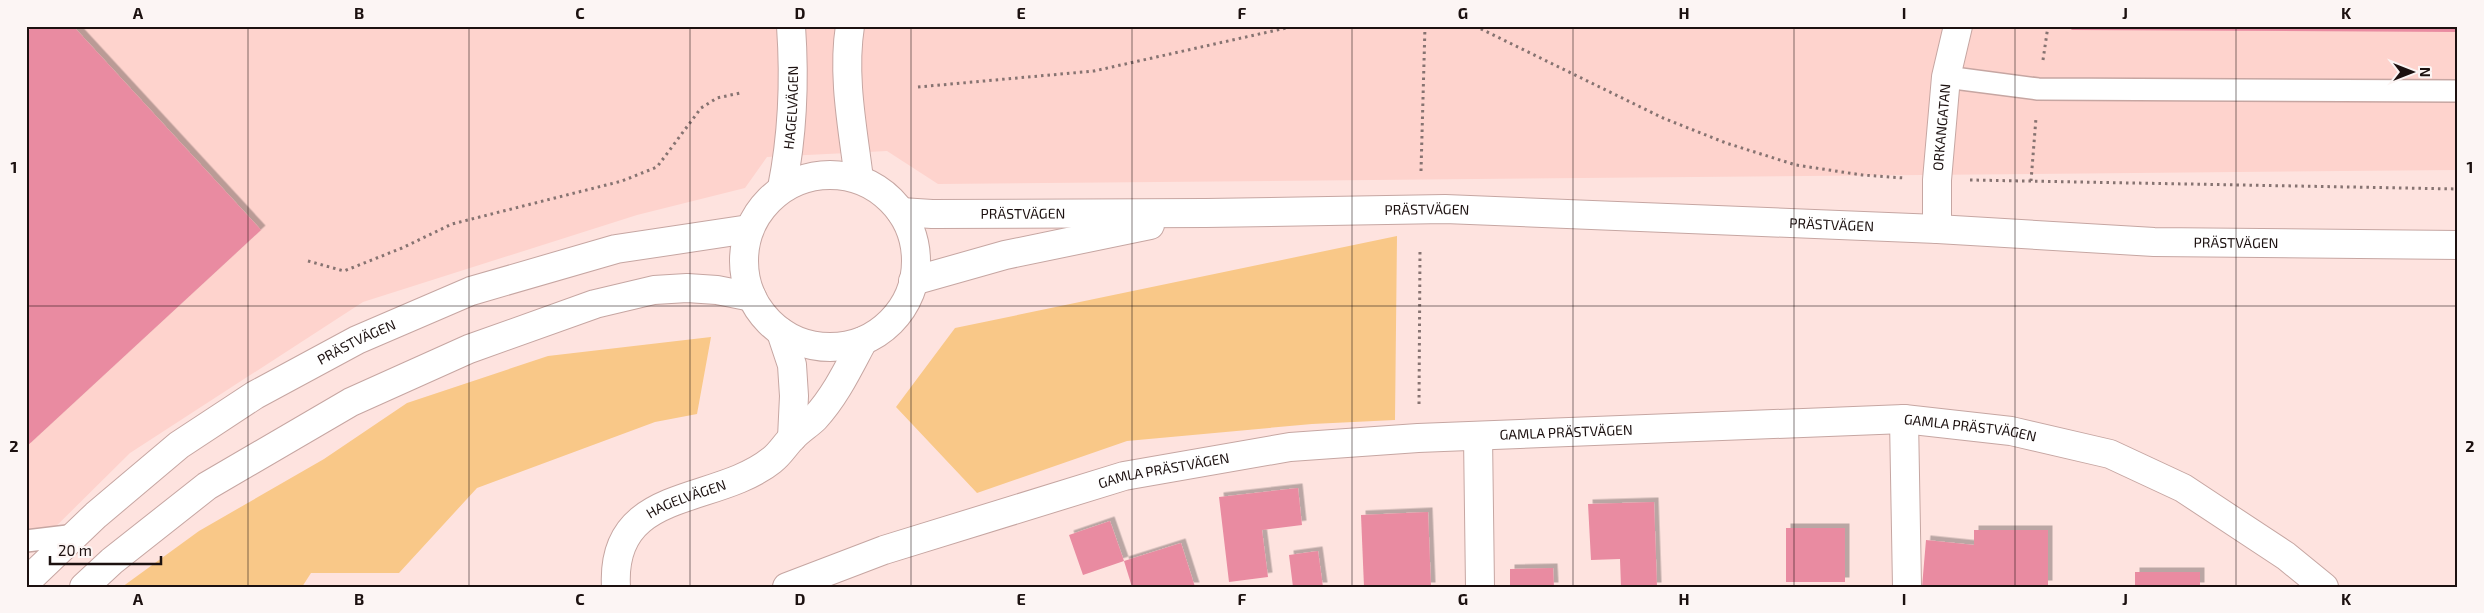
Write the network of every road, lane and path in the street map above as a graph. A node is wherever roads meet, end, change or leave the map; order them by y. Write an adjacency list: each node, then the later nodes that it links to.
1 (791, 26): 12 (street, HAGELVÄGEN)
2 (850, 26): 11 (street)
3 (1295, 26): 7 (path)
4 (1425, 26): 10 (path)
5 (1958, 26): 6 (street, ORKANGATAN)
6 (1946, 77): 8 (lane); 16 (street, ORKANGATAN)
7 (918, 87)
8 (2458, 91)
9 (740, 93): 19 (path)
10 (1421, 171)
11 (859, 179): 12 (street); 13 (street)
12 (782, 188): 15 (street)
13 (901, 212): 14 (street, PRÄSTVÄGEN); 20 (street)
14 (1206, 213): 16 (street, PRÄSTVÄGEN); 20 (street, PRÄSTVÄGEN)
15 (749, 229): 21 (street); 28 (street, PRÄSTVÄGEN)
16 (1937, 229): 17 (street, PRÄSTVÄGEN)
17 (2458, 245)
18 (1420, 249): 27 (path)
19 (308, 261)
20 (914, 281): 23 (street)
21 (752, 297): 22 (street); 31 (street)
22 (781, 332): 23 (street); 26 (street)
23 (863, 341): 26 (street, HAGELVÄGEN)
24 (1904, 418): 25 (street, GAMLA PRÄSTVÄGEN); 35 (street); 36 (street, GAMLA PRÄSTVÄGEN)
25 (1478, 436): 27 (street, GAMLA PRÄSTVÄGEN); 34 (street)
26 (792, 438): 32 (street, HAGELVÄGEN)
27 (1418, 438): 33 (street, GAMLA PRÄSTVÄGEN)
28 (76, 535): 29 (lane); 30 (street, PRÄSTVÄGEN)
29 (26, 541)
30 (26, 582)
31 (84, 587)
32 (616, 587)
33 (787, 587)
34 (1480, 587)
35 (1907, 587)
36 (2324, 587)

